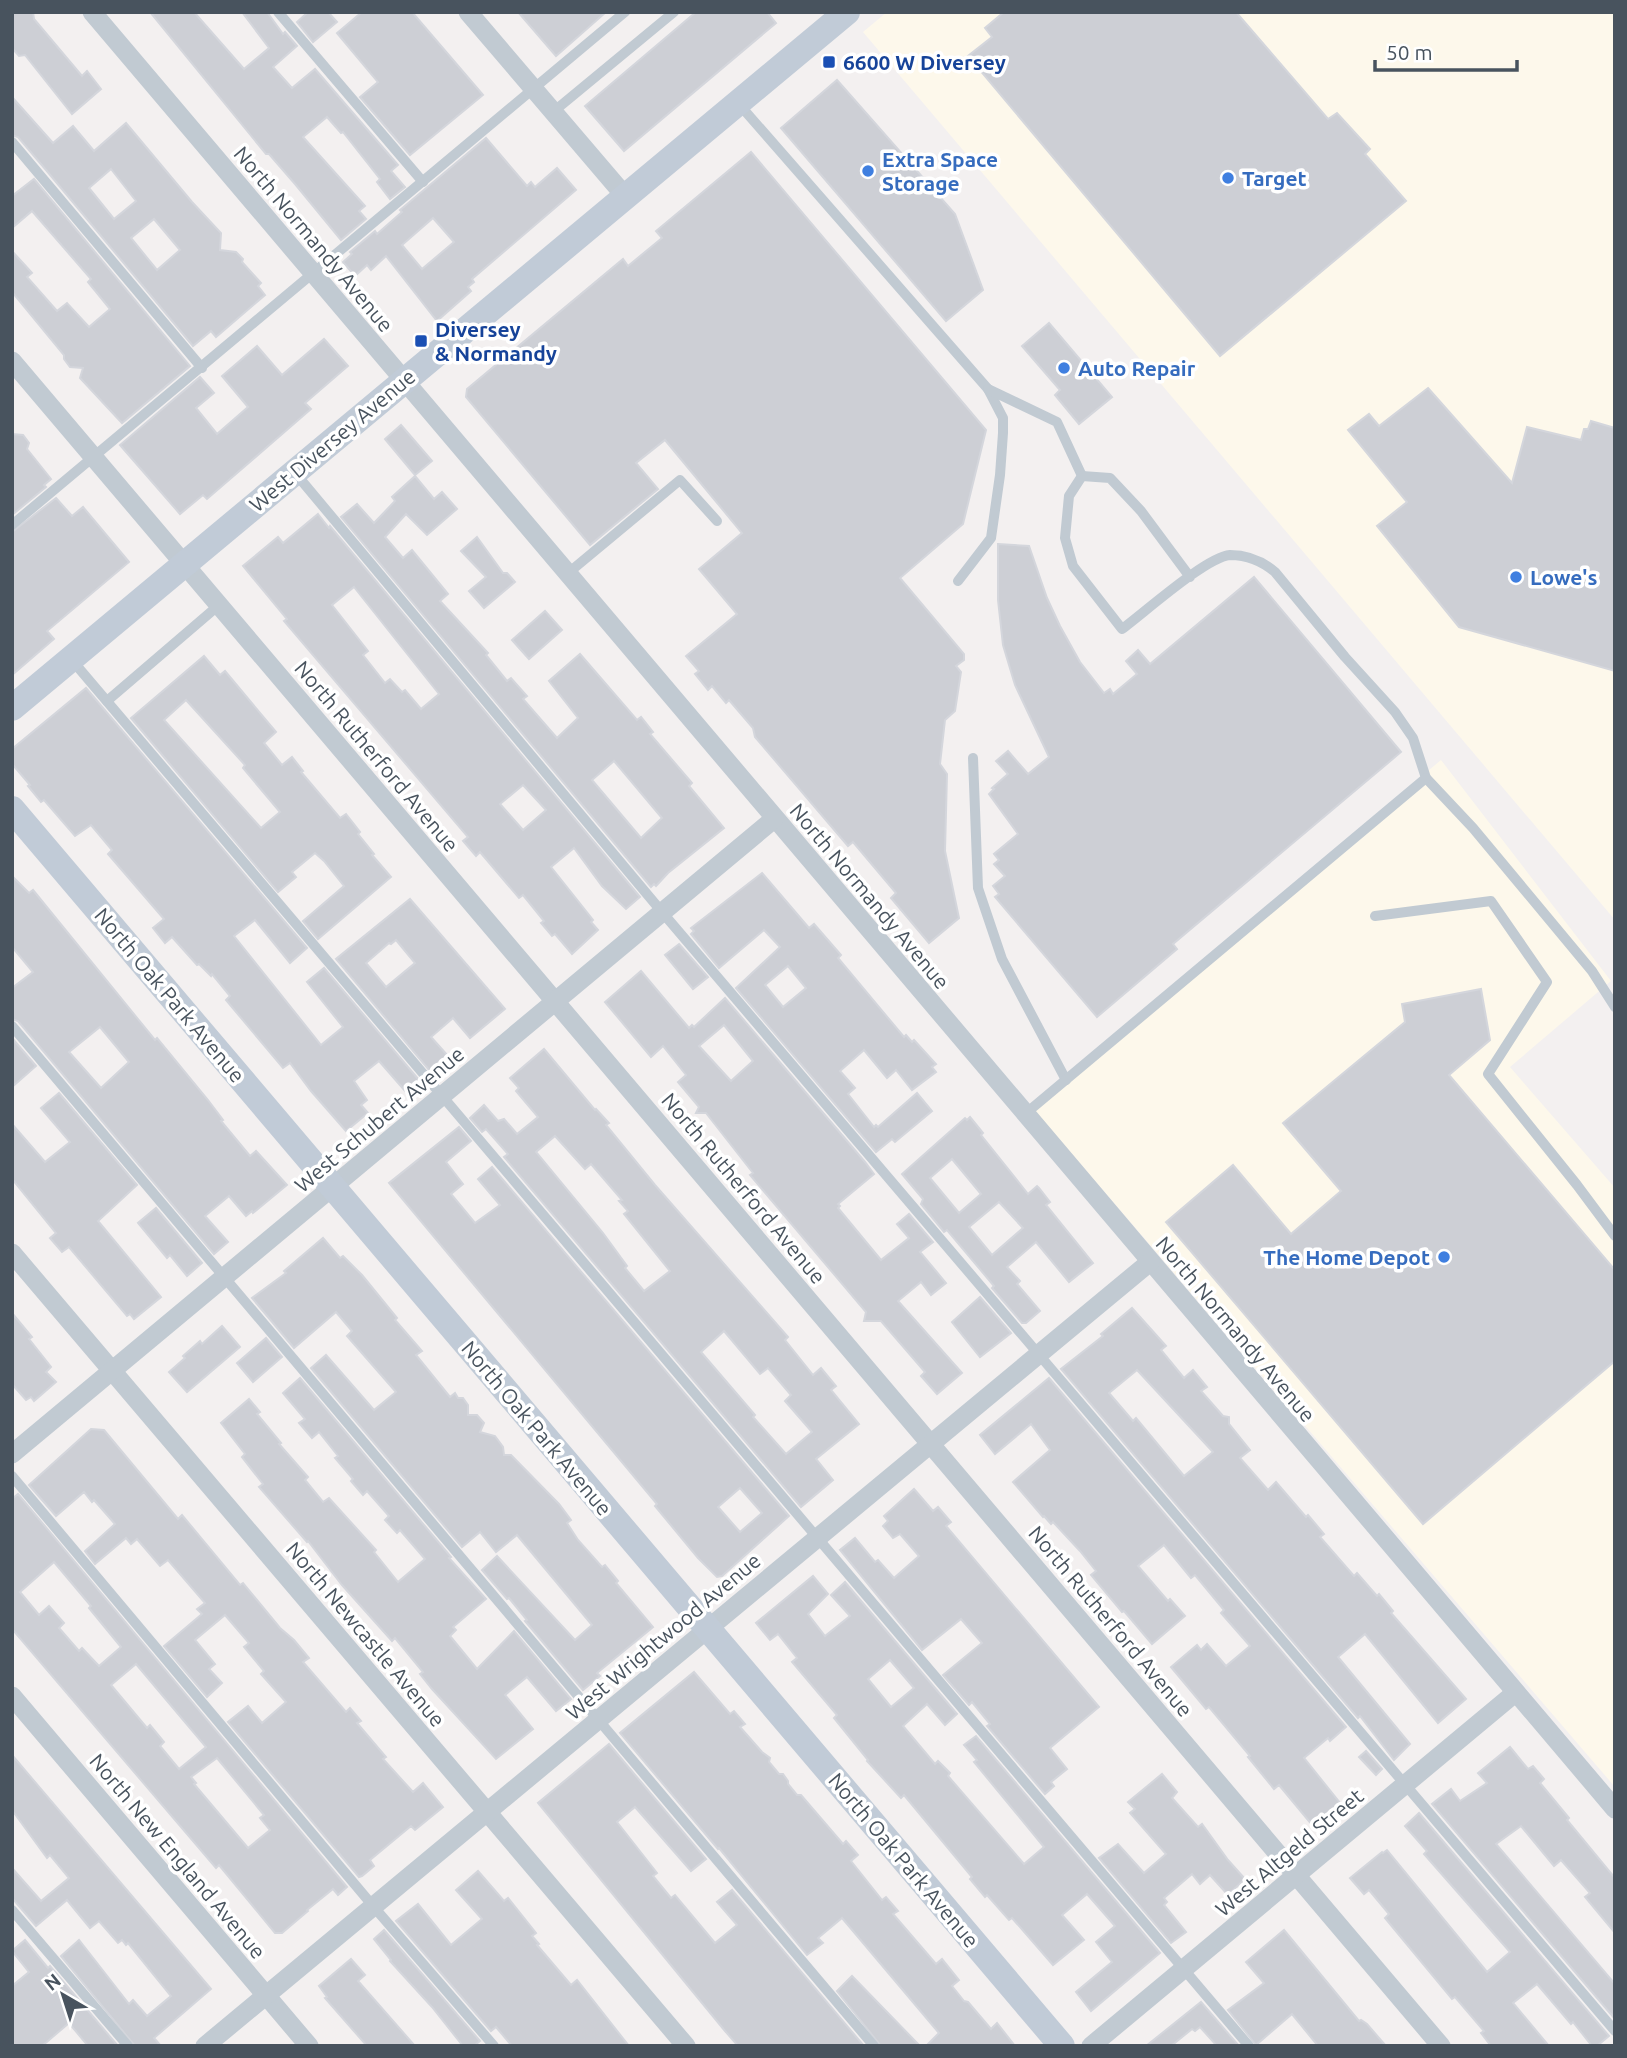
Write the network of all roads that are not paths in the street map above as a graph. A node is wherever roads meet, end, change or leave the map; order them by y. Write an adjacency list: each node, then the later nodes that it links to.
1 (92, 12): 13 (street, North Normandy Avenue)
2 (278, 12): 11 (lane)
3 (468, 12): 7 (street)
4 (625, 12): 7 (lane)
5 (674, 12): 9 (lane)
6 (844, 13): 8 (street, West Diversey Avenue)
7 (534, 89): 9 (street); 11 (lane)
8 (737, 103): 12 (street, West Diversey Avenue); 17 (lane)
9 (553, 112): 12 (street)
10 (12, 142): 15 (lane)
11 (422, 182): 13 (lane)
12 (625, 197): 16 (street, West Diversey Avenue)
13 (314, 274): 15 (lane); 16 (street, North Normandy Avenue)
14 (12, 360): 18 (street, North Rutherford Avenue)
15 (202, 368): 18 (lane)
16 (404, 379): 19 (street, West Diversey Avenue); 24 (street, North Normandy Avenue)
17 (988, 389): 20 (lane); 26 (lane)
18 (95, 458): 22 (lane); 23 (street, North Rutherford Avenue)
19 (294, 472): 23 (street, West Diversey Avenue); 35 (lane)
20 (1082, 476): 25 (lane); 25 (lane)
21 (717, 521): 24 (lane)
22 (12, 525)
23 (185, 564): 27 (street, North Rutherford Avenue); 28 (street, West Diversey Avenue)
24 (568, 573): 34 (street, North Normandy Avenue)
25 (1190, 577): 32 (lane)
26 (958, 581)
27 (219, 605): 29 (lane); 37 (street, North Rutherford Avenue)
28 (71, 659): 29 (lane); 30 (street, West Diversey Avenue)
29 (107, 701): 41 (lane)
30 (12, 708)
31 (973, 758): 40 (lane)
32 (1426, 778): 38 (lane); 40 (lane)
33 (12, 809): 43 (street, North Oak Park Avenue)
34 (774, 819): 35 (street, West Schubert Avenue); 42 (street, North Normandy Avenue)
35 (662, 912): 37 (street, West Schubert Avenue); 48 (lane)
36 (1376, 916): 44 (lane)
37 (555, 1001): 41 (street, West Schubert Avenue); 50 (street, North Rutherford Avenue)
38 (1615, 1007)
39 (12, 1026): 47 (lane)
40 (1066, 1080): 42 (lane)
41 (442, 1096): 43 (street, West Schubert Avenue); 53 (lane)
42 (1025, 1114): 46 (street, North Normandy Avenue)
43 (333, 1187): 47 (street, West Schubert Avenue); 54 (street, North Oak Park Avenue)
44 (1615, 1236)
45 (12, 1252): 49 (street, North Newcastle Avenue)
46 (1150, 1262): 48 (street, West Wrightwood Avenue); 55 (street, North Normandy Avenue)
47 (225, 1277): 49 (street, West Schubert Avenue); 57 (lane)
48 (1037, 1355): 50 (street, West Wrightwood Avenue); 58 (lane)
49 (113, 1371): 51 (street, West Schubert Avenue); 60 (street, North Newcastle Avenue)
50 (930, 1443): 53 (street, West Wrightwood Avenue); 61 (street, North Rutherford Avenue)
51 (12, 1454)
52 (12, 1476): 62 (lane)
53 (817, 1538): 54 (street, West Wrightwood Avenue); 64 (lane)
54 (708, 1628): 57 (street, West Wrightwood Avenue); 73 (street, North Oak Park Avenue)
55 (1515, 1693): 58 (street, West Altgeld Street); 59 (street, North Normandy Avenue)
56 (12, 1696): 65 (street, North New England Avenue)
57 (598, 1719): 60 (street, West Wrightwood Avenue); 72 (lane)
58 (1404, 1786): 61 (street, West Altgeld Street); 66 (lane)
59 (1615, 1809)
60 (487, 1811): 62 (street, West Wrightwood Avenue); 71 (street, North Newcastle Avenue)
61 (1296, 1875): 64 (street, West Altgeld Street); 76 (street, North Rutherford Avenue)
62 (373, 1906): 65 (street, West Wrightwood Avenue); 70 (lane)
63 (12, 1910): 67 (lane)
64 (1184, 1969): 74 (street, West Altgeld Street); 75 (lane)
65 (266, 1995): 68 (street, West Wrightwood Avenue); 69 (street, North New England Avenue)
66 (1615, 2031)
67 (128, 2046)
68 (205, 2046)
69 (309, 2046)
70 (494, 2046)
71 (686, 2046)
72 (874, 2046)
73 (1062, 2046)
74 (1091, 2046)
75 (1249, 2046)
76 (1441, 2046)

